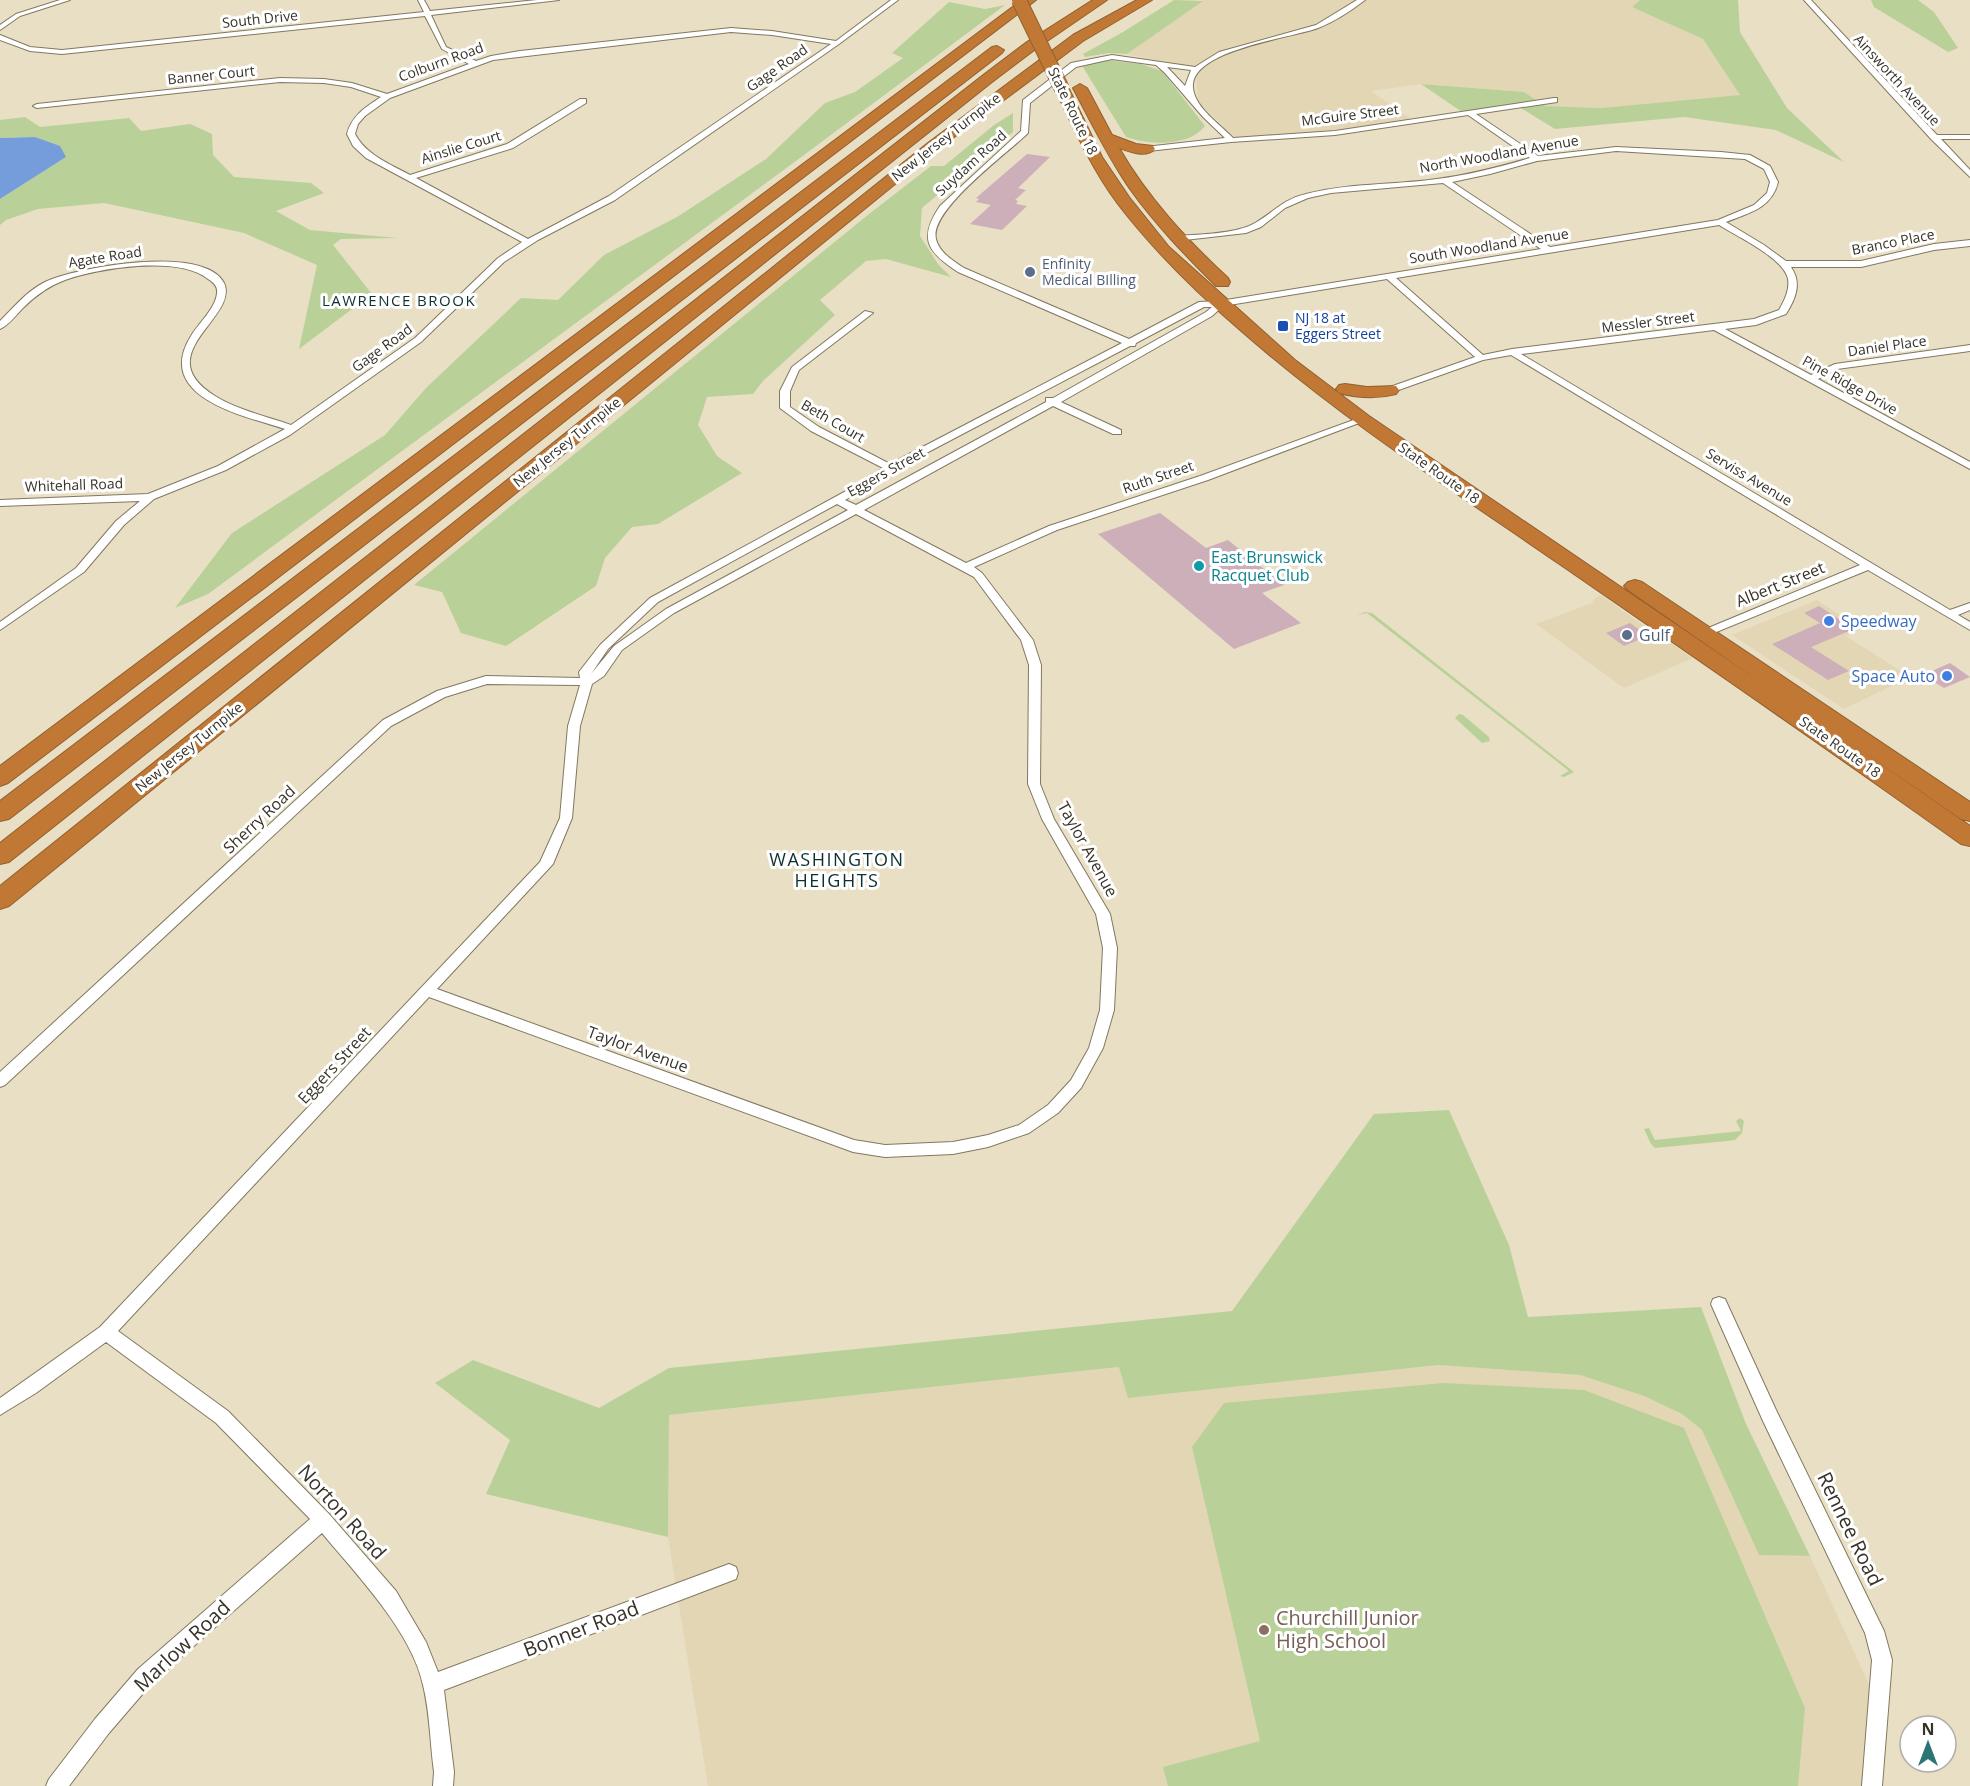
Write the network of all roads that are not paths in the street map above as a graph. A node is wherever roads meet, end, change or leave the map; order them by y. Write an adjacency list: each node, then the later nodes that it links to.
1 (67, 0): 12 (street)
2 (421, 0): 11 (street)
3 (556, 0): 11 (street, South Drive)
4 (895, 0): 14 (street, Gage Road)
5 (1019, 0): 44 (highway, State Route 18, bridge)
6 (1101, 0): 81 (highway, New Jersey Turnpike)
7 (1146, 0): 82 (highway, New Jersey Turnpike)
8 (1362, 0): 17 (street)
9 (1807, 0): 25 (street, Ainsworth Avenue)
10 (1039, 10): 27 (highway, State Route 18); 77 (highway); 78 (highway)
11 (429, 13): 13 (street, South Drive); 16 (street)
12 (0, 28)
13 (2, 39)
14 (837, 44): 16 (street, Colburn Road); 39 (street, Gage Road)
15 (1145, 61): 17 (street, Suydam Road); 21 (street); 48 (street, Suydam Road)
16 (474, 63): 18 (street, Colburn Road)
17 (1196, 69): 21 (street)
18 (387, 96): 22 (street, Banner Court); 34 (street, Colburn Road)
19 (1554, 99): 23 (street, McGuire Street)
20 (583, 101): 34 (street, Ainslie Court)
21 (1198, 105): 28 (street)
22 (37, 106)
23 (1470, 113): 28 (street, McGuire Street); 31 (street)
24 (1206, 136): 29 (street)
25 (1934, 137): 26 (street); 33 (street, Ainsworth Avenue)
26 (1970, 137)
27 (1107, 138): 30 (highway); 32 (highway, State Route 18)
28 (1232, 140): 29 (street, McGuire Street)
29 (1186, 145): 30 (street, McGuire Street)
30 (1148, 149): 32 (highway)
31 (1536, 159): 35 (street, North Woodland Avenue); 36 (street, North Woodland Avenue)
32 (1124, 165): 38 (highway, State Route 18)
33 (1970, 175)
34 (408, 178): 39 (street, Colburn Road)
35 (1444, 180): 38 (street, North Woodland Avenue); 41 (street)
36 (1741, 213): 37 (street, South Woodland Avenue)
37 (1720, 222): 41 (street, South Woodland Avenue); 42 (street)
38 (1179, 239): 44 (highway, State Route 18)
39 (528, 242): 59 (street, Gage Road)
40 (1970, 243): 42 (street, Branco Place)
41 (1548, 250): 43 (street, South Woodland Avenue)
42 (1784, 264): 47 (street, Messler Street)
43 (1389, 276): 44 (street, South Woodland Avenue); 52 (street)
44 (1229, 302): 48 (street, Eggers Street); 50 (street, Eggers Street); 54 (highway, State Route 18); 58 (highway, State Route 18)
45 (868, 313): 62 (street, Beth Court)
46 (0, 326): 59 (street, Agate Road)
47 (1717, 328): 51 (street, Messler Street); 53 (street, Pine Ridge Drive)
48 (1128, 342): 50 (street, Suydam Road); 55 (street, Eggers Street)
49 (1970, 348): 53 (street, Daniel Place)
50 (1145, 350): 57 (street, Eggers Street)
51 (1512, 352): 52 (street, Messler Street); 68 (street, Serviss Avenue)
52 (1480, 358): 56 (street, Messler Street)
53 (1811, 379): 61 (street, Pine Ridge Drive)
54 (1345, 389): 56 (highway); 75 (highway, State Route 18)
55 (1036, 393): 57 (street); 62 (street, Eggers Street)
56 (1385, 398)
57 (1053, 402): 60 (street); 66 (street, Eggers Street)
58 (1362, 420): 69 (street, Ruth Street); 80 (highway, State Route 18)
59 (292, 428): 63 (street, Gage Road)
60 (1117, 432)
61 (1970, 466)
62 (890, 468): 64 (street, Eggers Street)
63 (150, 497): 65 (street, Whitehall Road); 73 (street, Gage Road)
64 (837, 500): 66 (street, Taylor Avenue); 67 (street, Eggers Street)
65 (0, 503)
66 (856, 509): 69 (street, Taylor Avenue); 70 (street, Eggers Street)
67 (715, 565): 70 (street); 76 (street, Eggers Street)
68 (1868, 566): 72 (street, Serviss Avenue); 75 (street, Albert Street)
69 (966, 567): 83 (street, Taylor Avenue)
70 (733, 577): 76 (street, Eggers Street)
71 (1970, 606): 72 (street)
72 (1949, 615): 74 (street, Serviss Avenue)
73 (0, 627)
74 (1970, 627)
75 (1705, 633): 79 (highway, State Route 18)
76 (587, 682): 83 (street, Eggers Street); 84 (street, Sherry Road)
77 (0, 778)
78 (0, 813)
79 (1970, 813)
80 (1970, 838)
81 (0, 856)
82 (0, 900)
83 (428, 991): 86 (street, Eggers Street)
84 (0, 1081)
85 (1719, 1304): 93 (street, Rennee Road)
86 (106, 1332): 87 (street, Eggers Street); 88 (street, Norton Road)
87 (0, 1407)
88 (323, 1520): 90 (street, Norton Road); 91 (street, Marlow Road)
89 (729, 1573): 90 (street, Bonner Road)
90 (433, 1684): 92 (street, Norton Road)
91 (56, 1786)
92 (443, 1786)
93 (1872, 1786)

